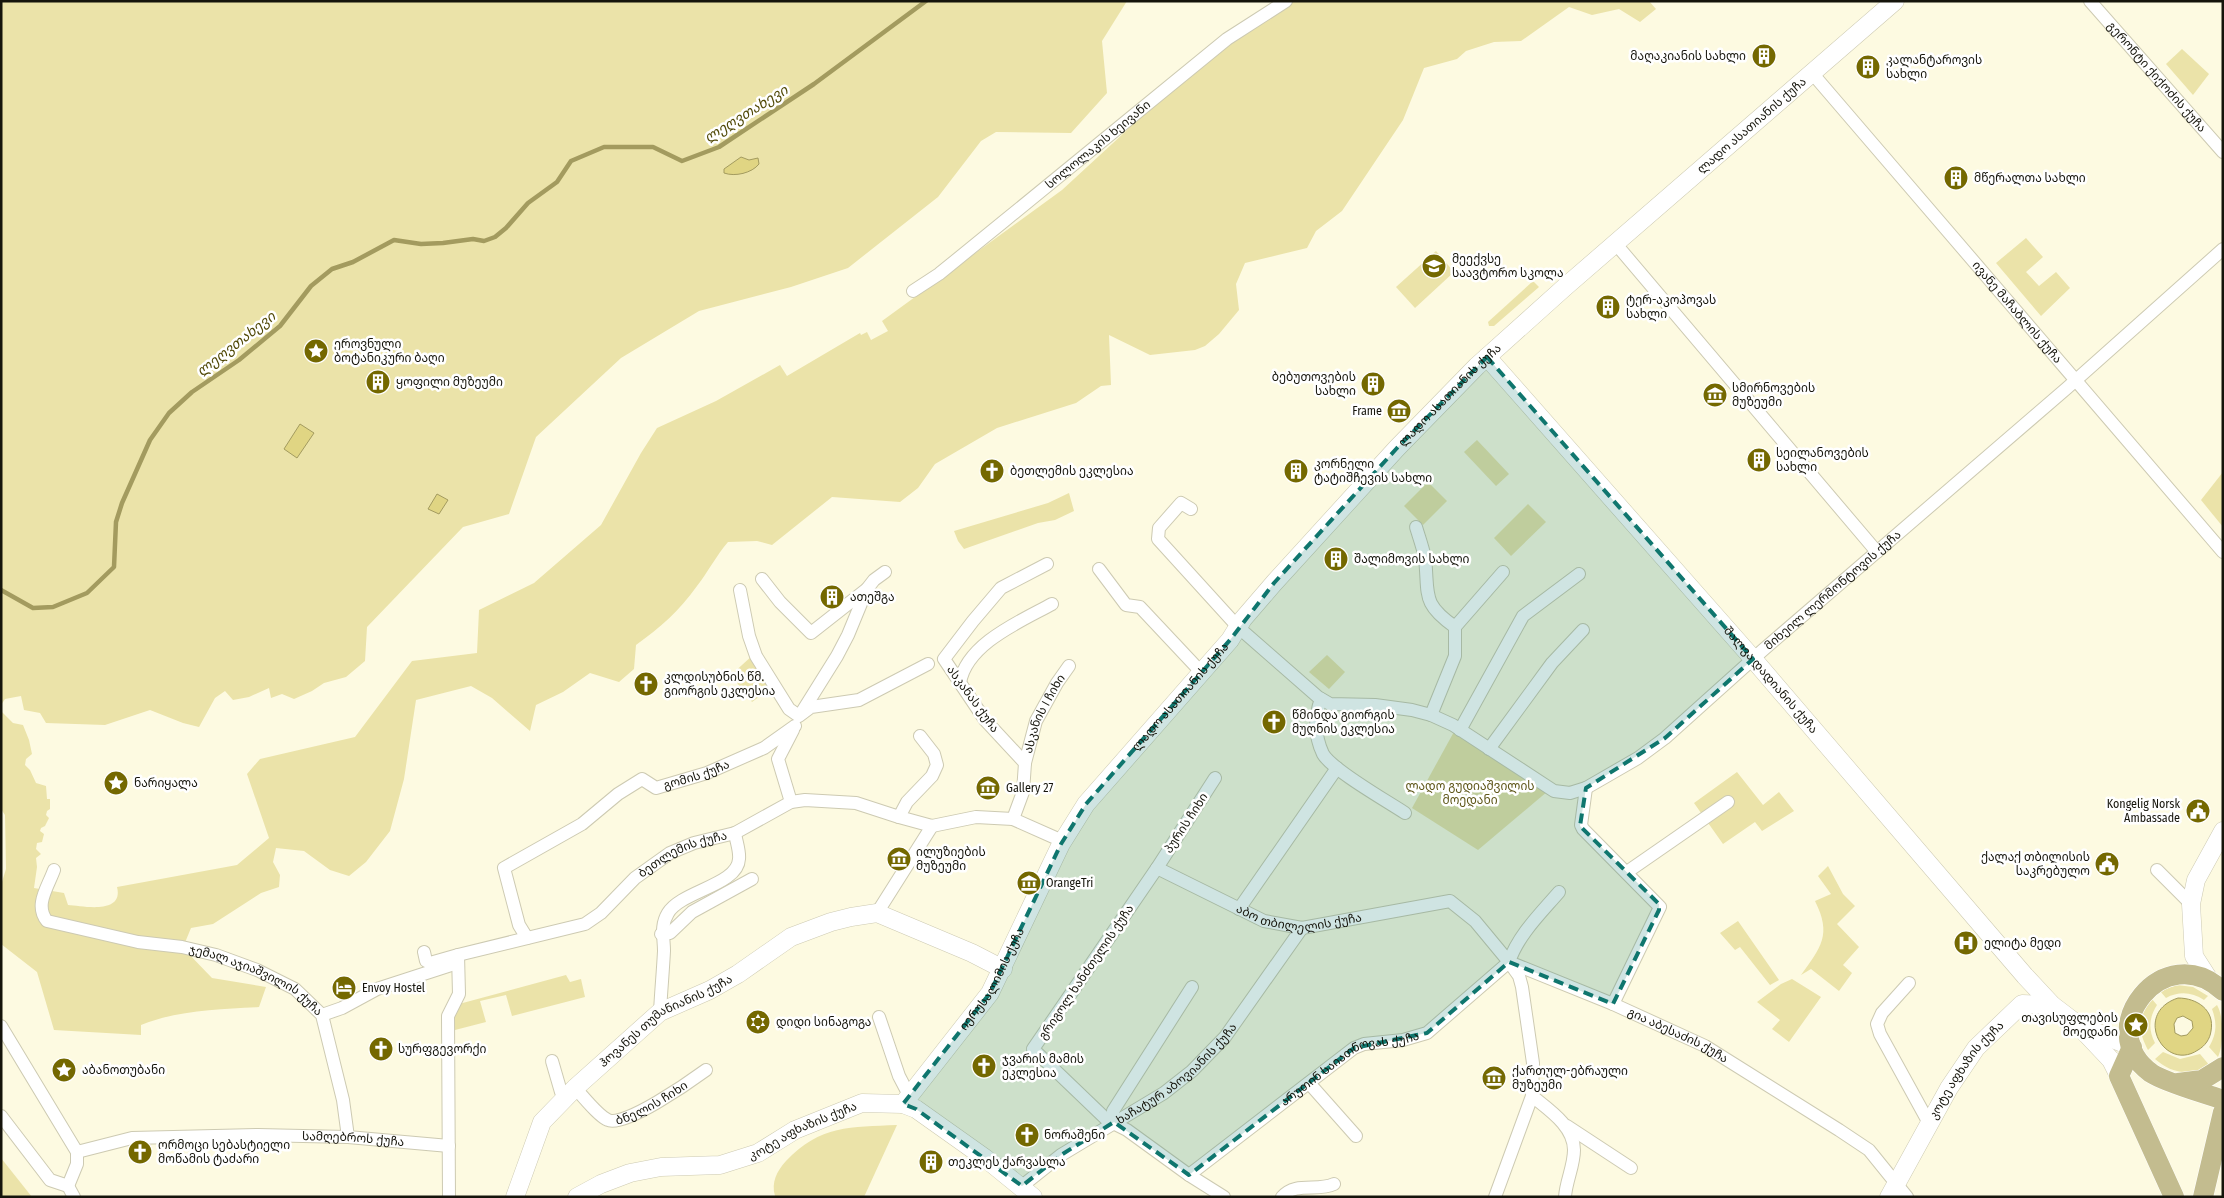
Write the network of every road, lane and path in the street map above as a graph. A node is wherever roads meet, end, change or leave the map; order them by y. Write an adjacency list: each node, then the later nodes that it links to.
1 (1286, 1): 8 (street, სოლოლაკის ხეივანი)
2 (1895, 1): 4 (street, ლადო ასათიანის ქუჩა)
3 (2090, 1): 5 (street, გერონტი ქიქოძის ქუჩა)
4 (1812, 73): 6 (street, ლადო ასათიანის ქუჩა); 10 (street, ივანე მაჩაბლის ქუჩა)
5 (2223, 152)
6 (1615, 243): 9 (street, ლადო ასათიანის ქუჩა); 13 (street)
7 (2223, 249): 10 (street, მიხეილ ლერმონტოვის ქუჩა)
8 (913, 291)
9 (1487, 357): 24 (street, ლადო ასათიანის ქუჩა); 27 (street, შალვა დადიანის ქუჩა)
10 (2076, 380): 13 (street, მიხეილ ლერმონტოვის ქუჩა); 14 (street, ივანე მაჩაბლის ქუჩა)
11 (1191, 508): 24 (street)
12 (1416, 527): 25 (street)
13 (1877, 552): 27 (street, მიხეილ ლერმონტოვის ქუჩა)
14 (2223, 552)
15 (1047, 564): 31 (street, ასკანას ქუჩა)
16 (1099, 569): 30 (street)
17 (885, 572): 21 (street)
18 (1502, 572): 25 (street)
19 (1579, 574): 35 (street)
20 (762, 579): 21 (street)
21 (870, 584): 34 (street, გომის ქუჩა)
22 (740, 590): 34 (street)
23 (1052, 604): 31 (street)
24 (1238, 627): 30 (street, ლადო ასათიანის ქუჩა); 32 (street)
25 (1455, 627): 33 (street)
26 (1583, 630): 37 (street)
27 (1753, 659): 41 (street, მიხეილ ლერმონტოვის ქუჩა); 72 (street, შალვა დადიანის ქუჩა)
28 (928, 664): 34 (street)
29 (1069, 666): 38 (street, ასკანის I ჩიხი)
30 (1202, 673): 50 (street, ლადო ასათიანის ქუჩა)
31 (960, 682): 38 (street, ასკანას ქუჩა)
32 (1321, 699): 33 (street); 39 (street)
33 (1431, 716): 35 (street)
34 (797, 721): 42 (street, გომის ქუჩა); 63 (street, გომის ქუჩა)
35 (1460, 730): 37 (street)
36 (920, 736): 45 (street)
37 (1489, 749): 41 (street, მიხეილ ლერმონტოვის ქუჩა)
38 (1025, 763): 46 (street)
39 (1336, 768): 44 (street); 59 (street)
40 (1215, 778): 51 (street, პურის ჩიხი)
41 (1586, 788): 54 (street)
42 (791, 802): 45 (street, ბეთლემის ქუჩა); 49 (street, ბეთლემის ქუჩა)
43 (1728, 802): 54 (street)
44 (1405, 813)
45 (899, 817): 47 (street, ბეთლემის ქუჩა)
46 (1013, 819): 47 (street, ბეთლემის ქუჩა); 50 (street, ბეთლემის ქუჩა)
47 (932, 826): 60 (street)
48 (2223, 831): 58 (street)
49 (734, 833): 62 (street); 63 (street, ბეთლემის ქუჩა)
50 (1061, 844): 67 (street, იერუსალიმის ქუჩა)
51 (1157, 868): 59 (street, აბო თბილელის ქუჩა); 91 (street, გრიგოლ ხანძთელის ქუჩა)
52 (54, 870): 74 (street, ჯემალ აჯიაშვილის ქუჩა)
53 (2157, 870): 58 (street)
54 (1628, 872): 71 (street)
55 (752, 880): 62 (street)
56 (1559, 892): 66 (street)
57 (1450, 901): 61 (street, აბო თბილელის ქუჩა); 66 (street, გია აბესაძის ქუჩა)
58 (2191, 904): 69 (street)
59 (1239, 909): 61 (street, აბო თბილელის ქუჩა)
60 (877, 913): 67 (street); 73 (street, ჰოვანეს თუმანიანის ქუჩა)
61 (1302, 928): 91 (street, ხაჩატურ აბოვიანის ქუჩა)
62 (661, 934): 73 (street)
63 (527, 938): 65 (street, ბეთლემის ქუჩა)
64 (424, 952): 65 (street)
65 (458, 955): 74 (street, ბეთლემის ქუჩა); 96 (street)
66 (1509, 962): 71 (street, გია აბესაძის ქუჩა); 83 (street, არუთინ საიათნოვას ქუჩა); 86 (street)
67 (1003, 969): 87 (street, იერუსალიმის ქუჩა)
68 (1909, 983): 92 (street)
69 (2216, 986): 78 (main road)
70 (1192, 987): 91 (street)
71 (1613, 1004): 103 (street, გია აბესაძის ქუჩა)
72 (2052, 1005): 76 (street); 92 (street, კოტე აფხაზის ქუჩა)
73 (660, 1012): 85 (street, ჰოვანეს თუმანიანის ქუჩა)
74 (322, 1015): 94 (street, ჯემალ აჯიაშვილის ქუჩა)
75 (879, 1018): 87 (street)
76 (2077, 1024): 78 (street); 82 (street)
77 (1, 1026): 97 (street)
78 (2132, 1047): 82 (main road); 84 (main road)
79 (552, 1061): 85 (street)
80 (2223, 1067): 84 (main road)
81 (706, 1070): 85 (street, ბნელის ჩიხი)
82 (2119, 1076): 111 (main road)
83 (1309, 1083): 95 (street); 99 (street, არუთინ საიათნოვას ქუჩა)
84 (2176, 1083): 88 (main road)
85 (570, 1092): 105 (street, ჰოვანეს თუმანიანის ქუჩა)
86 (1532, 1096): 93 (street); 109 (street)
87 (906, 1100): 102 (street, კოტე აფხაზის ქუჩა); 106 (street, კოტე აფხაზის ქუჩა)
88 (2223, 1100)
89 (2223, 1112): 112 (main road)
90 (1, 1116): 101 (street)
91 (1114, 1122): 99 (street, გრიგოლ ხანძთელის ქუჩა); 102 (street, ხაჩატურ აბოვიანის ქუჩა)
92 (1929, 1123): 103 (street, კოტე აფხაზის ქუჩა)
93 (1565, 1125): 98 (street); 110 (street)
94 (348, 1136): 96 (street, სამღებროს ქუჩა); 97 (street, სამღებროს ქუჩა)
95 (1356, 1136)
96 (449, 1146): 104 (street)
97 (77, 1152): 101 (street)
98 (1631, 1168)
99 (1189, 1175): 107 (street, გრიგოლ ხანძთელის ქუჩა)
100 (1334, 1184): 108 (street)
101 (71, 1192)
102 (1028, 1192)
103 (1897, 1193)
104 (449, 1197)
105 (515, 1197)
106 (577, 1197)
107 (1224, 1197)
108 (1282, 1197)
109 (1495, 1197)
110 (1565, 1197)
111 (2174, 1197)
112 (2203, 1197)

